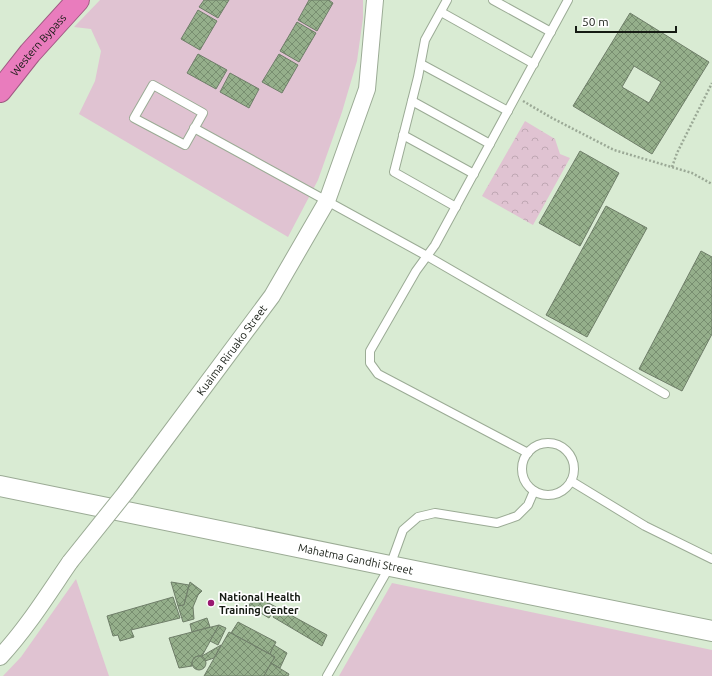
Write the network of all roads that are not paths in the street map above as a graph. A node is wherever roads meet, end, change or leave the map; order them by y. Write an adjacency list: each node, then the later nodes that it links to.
1 (78, 0): 10 (highway, Western Bypass)
2 (374, 0): 17 (street, Kuaima Riruako Street)
3 (447, 0): 6 (lane)
4 (493, 0): 7 (lane)
5 (567, 1): 7 (lane)
6 (441, 12): 8 (lane); 9 (lane)
7 (551, 32): 9 (lane)
8 (421, 64): 11 (lane); 12 (lane)
9 (534, 64): 12 (lane)
10 (0, 91)
11 (412, 101): 14 (lane); 15 (lane)
12 (508, 111): 15 (lane)
13 (194, 128): 13 (lane); 17 (lane)
14 (403, 135): 16 (lane); 18 (lane)
15 (490, 144): 16 (lane)
16 (474, 174): 18 (lane)
17 (327, 201): 19 (lane); 28 (street, Kuaima Riruako Street, bridge)
18 (456, 207): 19 (lane)
19 (427, 256): 20 (lane); 21 (lane)
20 (665, 394)
21 (528, 453): 22 (lane); 24 (lane)
22 (571, 481): 24 (lane); 25 (lane)
23 (0, 486): 26 (street, Mahatma Gandhi Street)
24 (534, 491): 26 (lane)
25 (712, 559)
26 (390, 566): 27 (street, Mahatma Gandhi Street); 29 (lane)
27 (712, 631)
28 (0, 657)
29 (327, 676)

